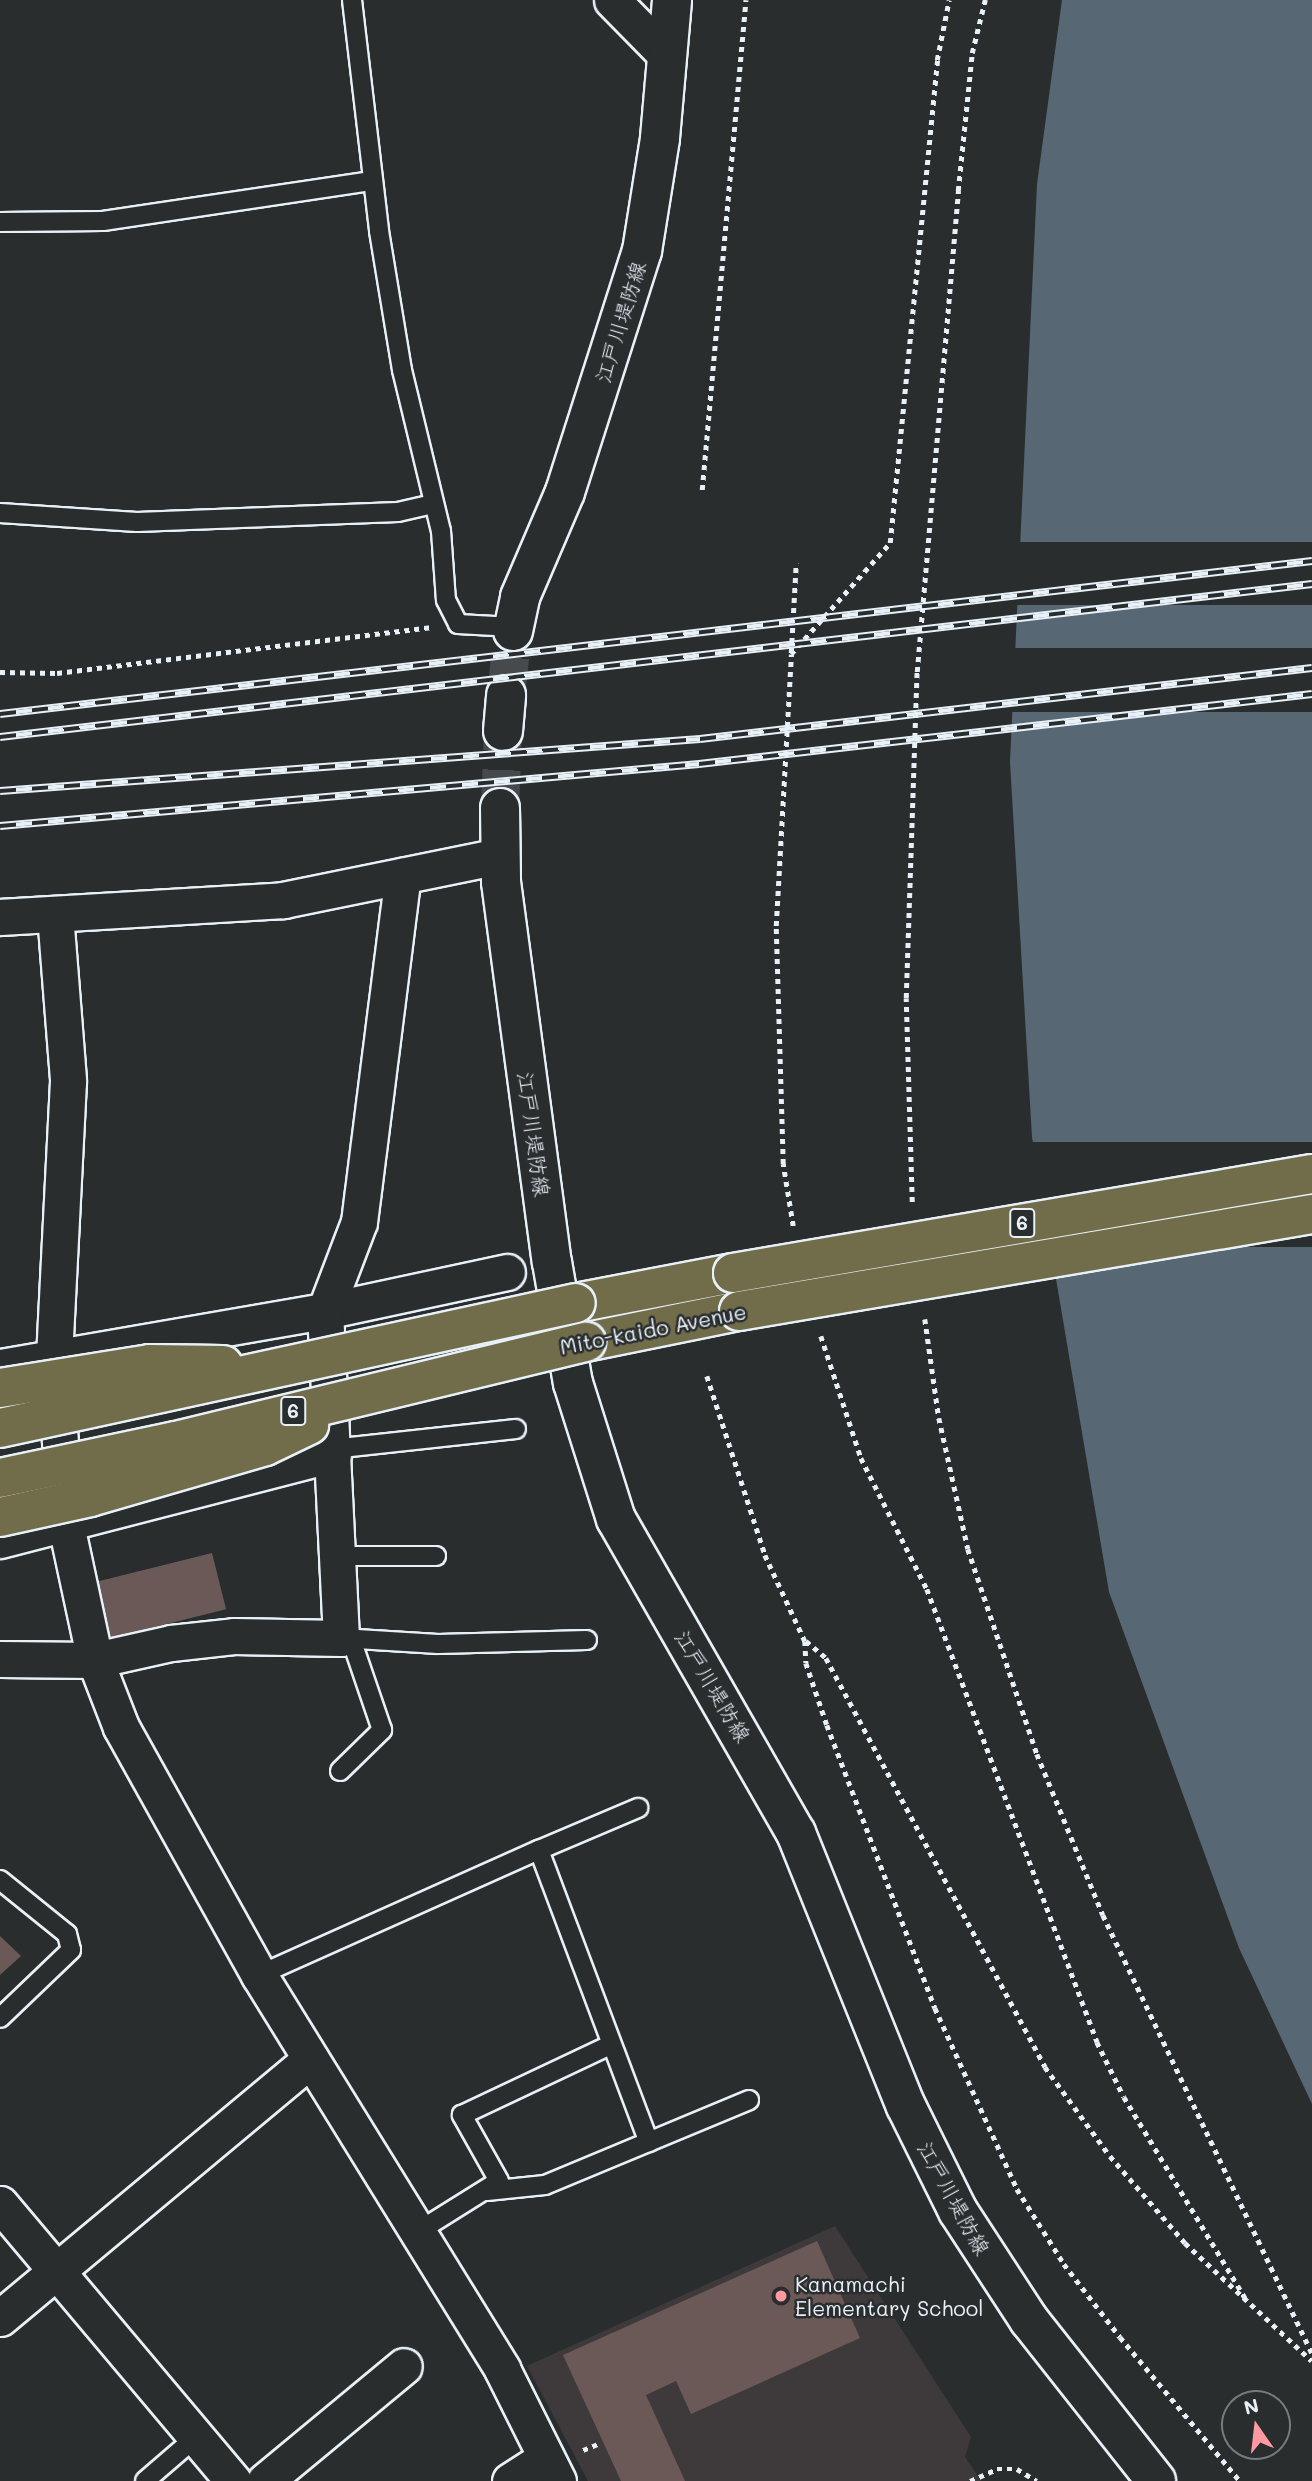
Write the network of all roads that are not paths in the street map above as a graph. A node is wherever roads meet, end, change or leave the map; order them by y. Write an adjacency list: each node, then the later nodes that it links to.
1 (352, 0): 5 (lane)
2 (612, 0): 4 (street)
3 (672, 0): 4 (main road, 江戸川堤防線)
4 (666, 55): 9 (main road, 江戸川堤防線)
5 (372, 181): 6 (lane); 7 (lane)
6 (0, 222)
7 (434, 504): 8 (lane); 9 (lane)
8 (0, 513)
9 (513, 629)
10 (500, 808): 11 (main road, 江戸川堤防線)
11 (499, 856): 12 (street); 59 (main road, 江戸川堤防線)
12 (403, 876): 13 (street); 18 (street)
13 (55, 914): 14 (street); 19 (street)
14 (0, 917)
15 (1312, 1174): 20 (highway, Mito-kaido Avenue / 6, bridge)
16 (1312, 1214): 22 (highway, Mito-kaido Avenue / 6, bridge)
17 (507, 1272): 18 (street)
18 (325, 1311): 19 (street); 26 (street)
19 (54, 1359): 21 (street); 29 (street)
20 (280, 1366): 23 (highway, bridge); 24 (highway, Mito-kaido Avenue / 6, bridge)
21 (0, 1367)
22 (393, 1386): 27 (highway, Mito-kaido Avenue / 6, bridge); 28 (highway, bridge)
23 (0, 1388)
24 (0, 1428)
25 (516, 1429): 26 (lane)
26 (332, 1451): 29 (street); 31 (street)
27 (0, 1478)
28 (0, 1517)
29 (66, 1525): 30 (street); 36 (street)
30 (0, 1540)
31 (337, 1556): 32 (lane); 33 (street)
32 (436, 1556)
33 (346, 1638): 34 (lane); 36 (street); 37 (lane)
34 (587, 1640)
35 (0, 1659): 36 (street)
36 (95, 1660): 41 (street)
37 (340, 1771)
38 (638, 1808): 39 (lane)
39 (539, 1850): 41 (lane); 43 (lane)
40 (0, 1880): 42 (lane)
41 (259, 1975): 44 (street)
42 (0, 2018)
43 (610, 2045): 46 (lane); 47 (lane)
44 (309, 2061): 49 (street); 50 (street)
45 (749, 2100): 46 (lane)
46 (649, 2142): 47 (lane)
47 (483, 2191): 49 (lane)
48 (0, 2204): 50 (street)
49 (419, 2231): 54 (street)
50 (55, 2271): 51 (street); 53 (street)
51 (0, 2318)
52 (404, 2366): 57 (street)
53 (196, 2437): 55 (lane); 56 (street)
54 (552, 2469): 58 (street)
55 (145, 2481)
56 (233, 2481)
57 (265, 2481)
58 (510, 2481)
59 (1156, 2481)

